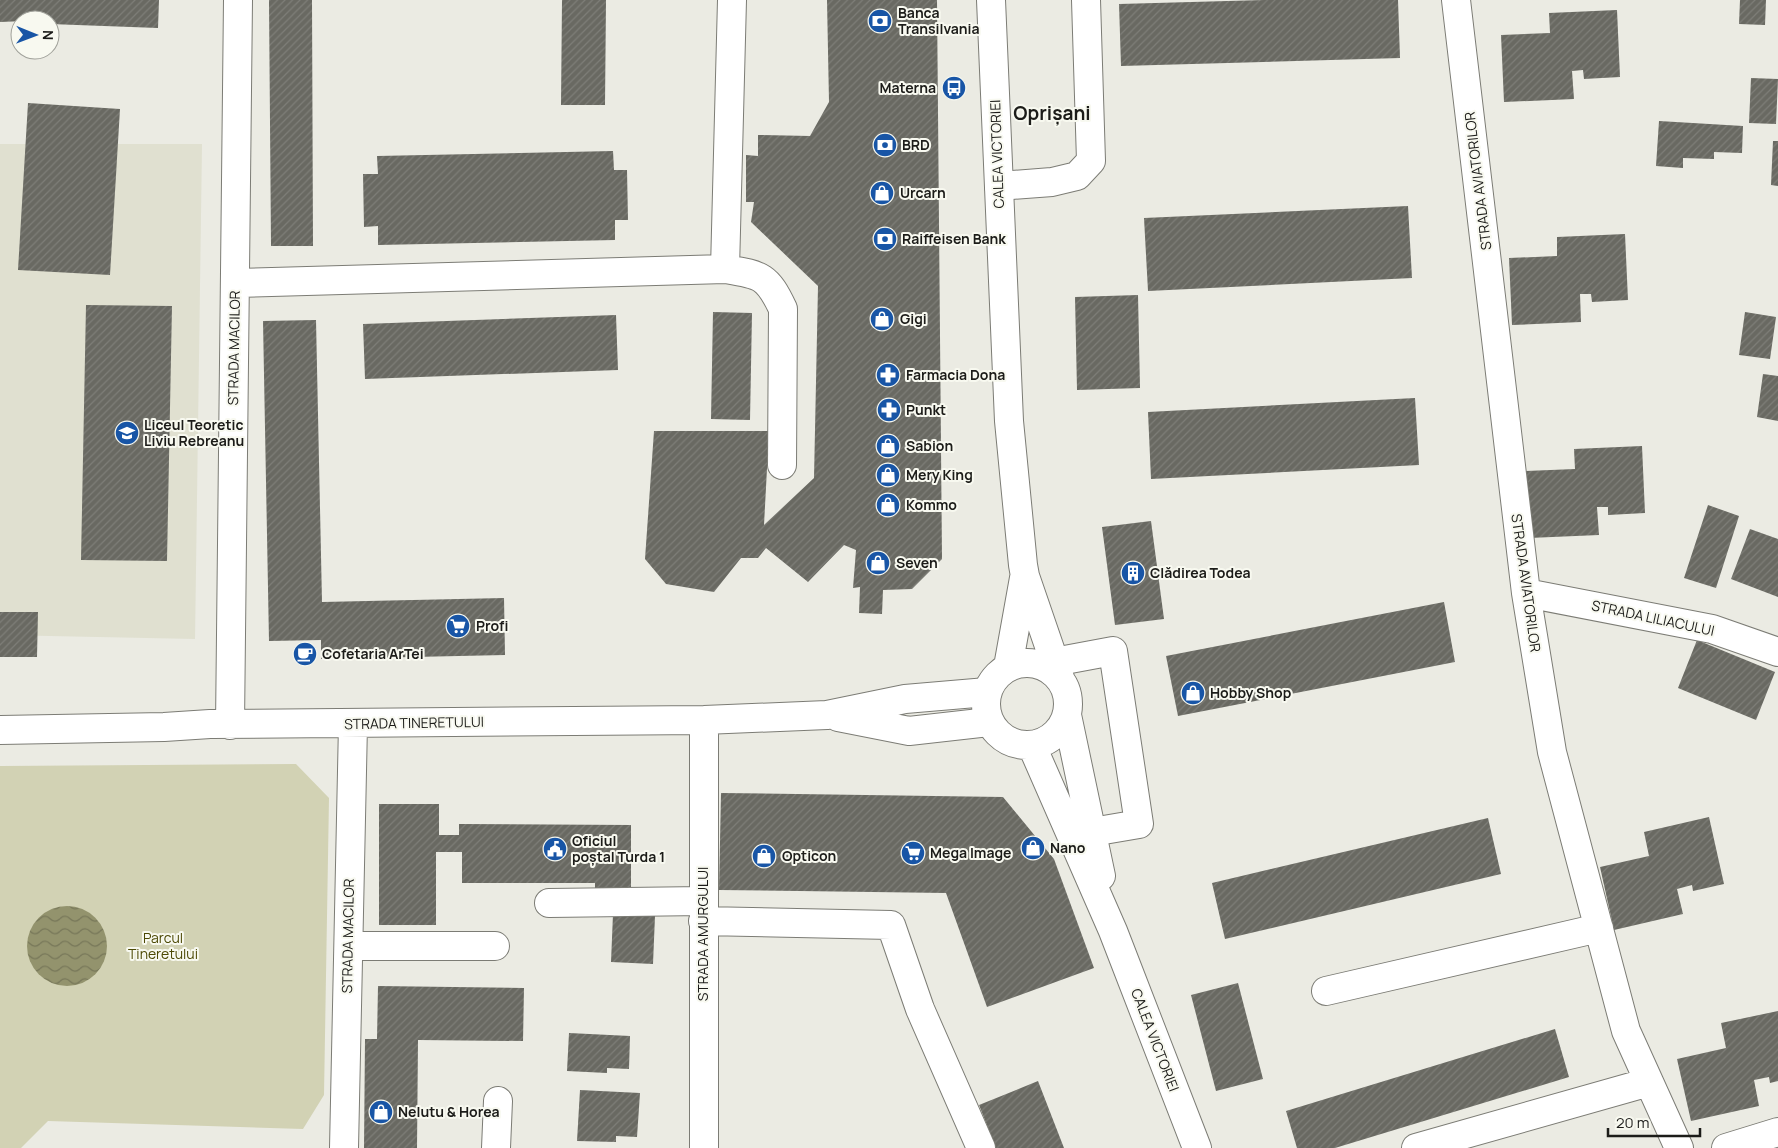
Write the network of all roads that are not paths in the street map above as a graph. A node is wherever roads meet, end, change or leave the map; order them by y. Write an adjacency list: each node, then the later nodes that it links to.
1 (238, 0): 8 (street, STRADA MACILOR)
2 (732, 0): 7 (street)
3 (991, 0): 6 (street, CALEA VICTORIEI)
4 (1086, 0): 6 (street)
5 (1456, 0): 11 (street, STRADA AVIATORILOR)
6 (999, 186): 10 (street, CALEA VICTORIEI)
7 (725, 269): 8 (street); 9 (street)
8 (235, 283): 21 (street, STRADA MACILOR)
9 (782, 465)
10 (1025, 576): 13 (street, CALEA VICTORIEI); 14 (street, CALEA VICTORIEI)
11 (1526, 593): 12 (street, STRADA LILIACULUI); 27 (street, STRADA AVIATORILOR)
12 (1778, 652)
13 (1008, 667): 14 (street); 15 (street)
14 (1057, 670): 17 (street, CALEA VICTORIEI); 24 (street)
15 (987, 692): 16 (street, STRADA TINERETULUI); 19 (street)
16 (827, 715): 18 (street, STRADA TINERETULUI); 19 (street, STRADA TINERETULUI)
17 (1067, 715): 23 (street); 24 (street, CALEA VICTORIEI)
18 (704, 720): 20 (street, STRADA TINERETULUI); 26 (street, STRADA AMURGULUI)
19 (989, 722): 23 (street)
20 (353, 724): 21 (street, STRADA TINERETULUI); 29 (street, STRADA MACILOR)
21 (230, 725): 22 (street, STRADA TINERETULUI)
22 (0, 730)
23 (1032, 746): 28 (street, CALEA VICTORIEI)
24 (1092, 832): 28 (street, CALEA VICTORIEI)
25 (549, 903): 26 (street)
26 (703, 911): 37 (street, STRADA AMURGULUI); 38 (street)
27 (1599, 928): 31 (street); 32 (street, STRADA AVIATORILOR)
28 (1113, 932): 39 (street, CALEA VICTORIEI)
29 (349, 946): 30 (street); 35 (street, STRADA MACILOR)
30 (495, 946)
31 (1326, 991)
32 (1649, 1082): 40 (street); 41 (street, STRADA AVIATORILOR)
33 (498, 1101): 36 (street)
34 (1778, 1132): 42 (street)
35 (344, 1148)
36 (496, 1148)
37 (704, 1148)
38 (981, 1148)
39 (1197, 1148)
40 (1416, 1148)
41 (1679, 1148)
42 (1726, 1148)

